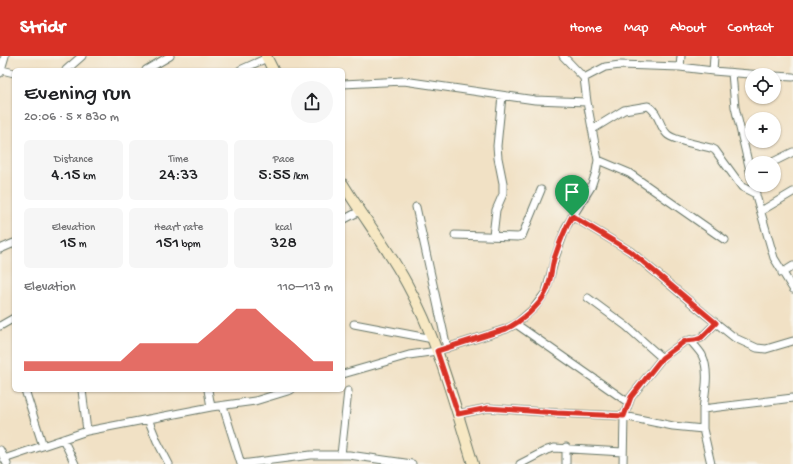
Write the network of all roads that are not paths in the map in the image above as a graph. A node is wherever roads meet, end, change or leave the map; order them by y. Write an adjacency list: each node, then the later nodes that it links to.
1 (5, 56): 16 (street)
2 (82, 56): 11 (street)
3 (563, 56): 21 (street)
4 (621, 56): 9 (street)
5 (681, 56): 10 (street)
6 (714, 56): 15 (street)
7 (166, 57): 12 (street)
8 (267, 57): 13 (street); 14 (street)
9 (620, 65): 10 (street); 21 (street)
10 (680, 67): 15 (street)
11 (68, 68)
12 (149, 68)
13 (244, 68)
14 (272, 68)
15 (713, 71): 18 (street)
16 (1, 72): 17 (street)
17 (12, 73)
18 (732, 73): 19 (street); 28 (street)
19 (745, 74)
20 (781, 77): 22 (street)
21 (584, 78): 25 (street)
22 (793, 78)
23 (345, 84): 24 (street)
24 (502, 96): 25 (street); 41 (street)
25 (587, 102): 26 (street)
26 (593, 129): 30 (street); 34 (street)
27 (793, 152): 29 (street)
28 (747, 156)
29 (781, 158)
30 (598, 160): 38 (street); 42 (street)
31 (345, 187): 37 (street)
32 (541, 190): 41 (street)
33 (793, 192): 36 (street)
34 (756, 194): 36 (street)
35 (416, 207): 57 (street)
36 (760, 210): 46 (street)
37 (360, 212): 39 (street); 54 (street)
38 (572, 216): 50 (street); 52 (street)
39 (345, 219)
40 (455, 235): 41 (street)
41 (493, 236)
42 (725, 240)
43 (12, 244): 44 (street)
44 (0, 249)
45 (793, 266): 46 (street)
46 (782, 273): 47 (street)
47 (793, 289)
48 (588, 298): 58 (street)
49 (12, 319): 53 (street)
50 (716, 323): 55 (street); 56 (street)
51 (354, 324): 54 (street)
52 (516, 324): 57 (street); 66 (street)
53 (0, 326)
54 (432, 339): 57 (street)
55 (690, 340): 58 (street); 69 (street)
56 (793, 341)
57 (442, 349): 59 (street); 70 (street)
58 (662, 358): 66 (street)
59 (345, 373)
60 (348, 391): 80 (street)
61 (26, 392): 76 (street)
62 (82, 392): 74 (street)
63 (208, 392): 68 (street)
64 (284, 392): 67 (street)
65 (793, 398): 69 (street)
66 (629, 403): 71 (street)
67 (223, 406): 68 (street); 84 (street)
68 (211, 407): 72 (street)
69 (703, 409): 73 (street)
70 (458, 414): 71 (street); 86 (street)
71 (624, 416): 73 (street); 79 (street)
72 (148, 419): 74 (street); 83 (street)
73 (703, 429): 90 (street)
74 (87, 431): 75 (street)
75 (63, 439): 76 (street); 82 (street)
76 (43, 446): 81 (street)
77 (566, 447): 79 (street); 87 (street); 88 (street)
78 (0, 450): 81 (street)
79 (623, 452): 89 (street)
80 (341, 455): 84 (street); 85 (street)
81 (6, 462)
82 (75, 464)
83 (169, 464)
84 (241, 464)
85 (412, 464)
86 (473, 464)
87 (520, 464)
88 (566, 464)
89 (623, 464)
90 (711, 464)

